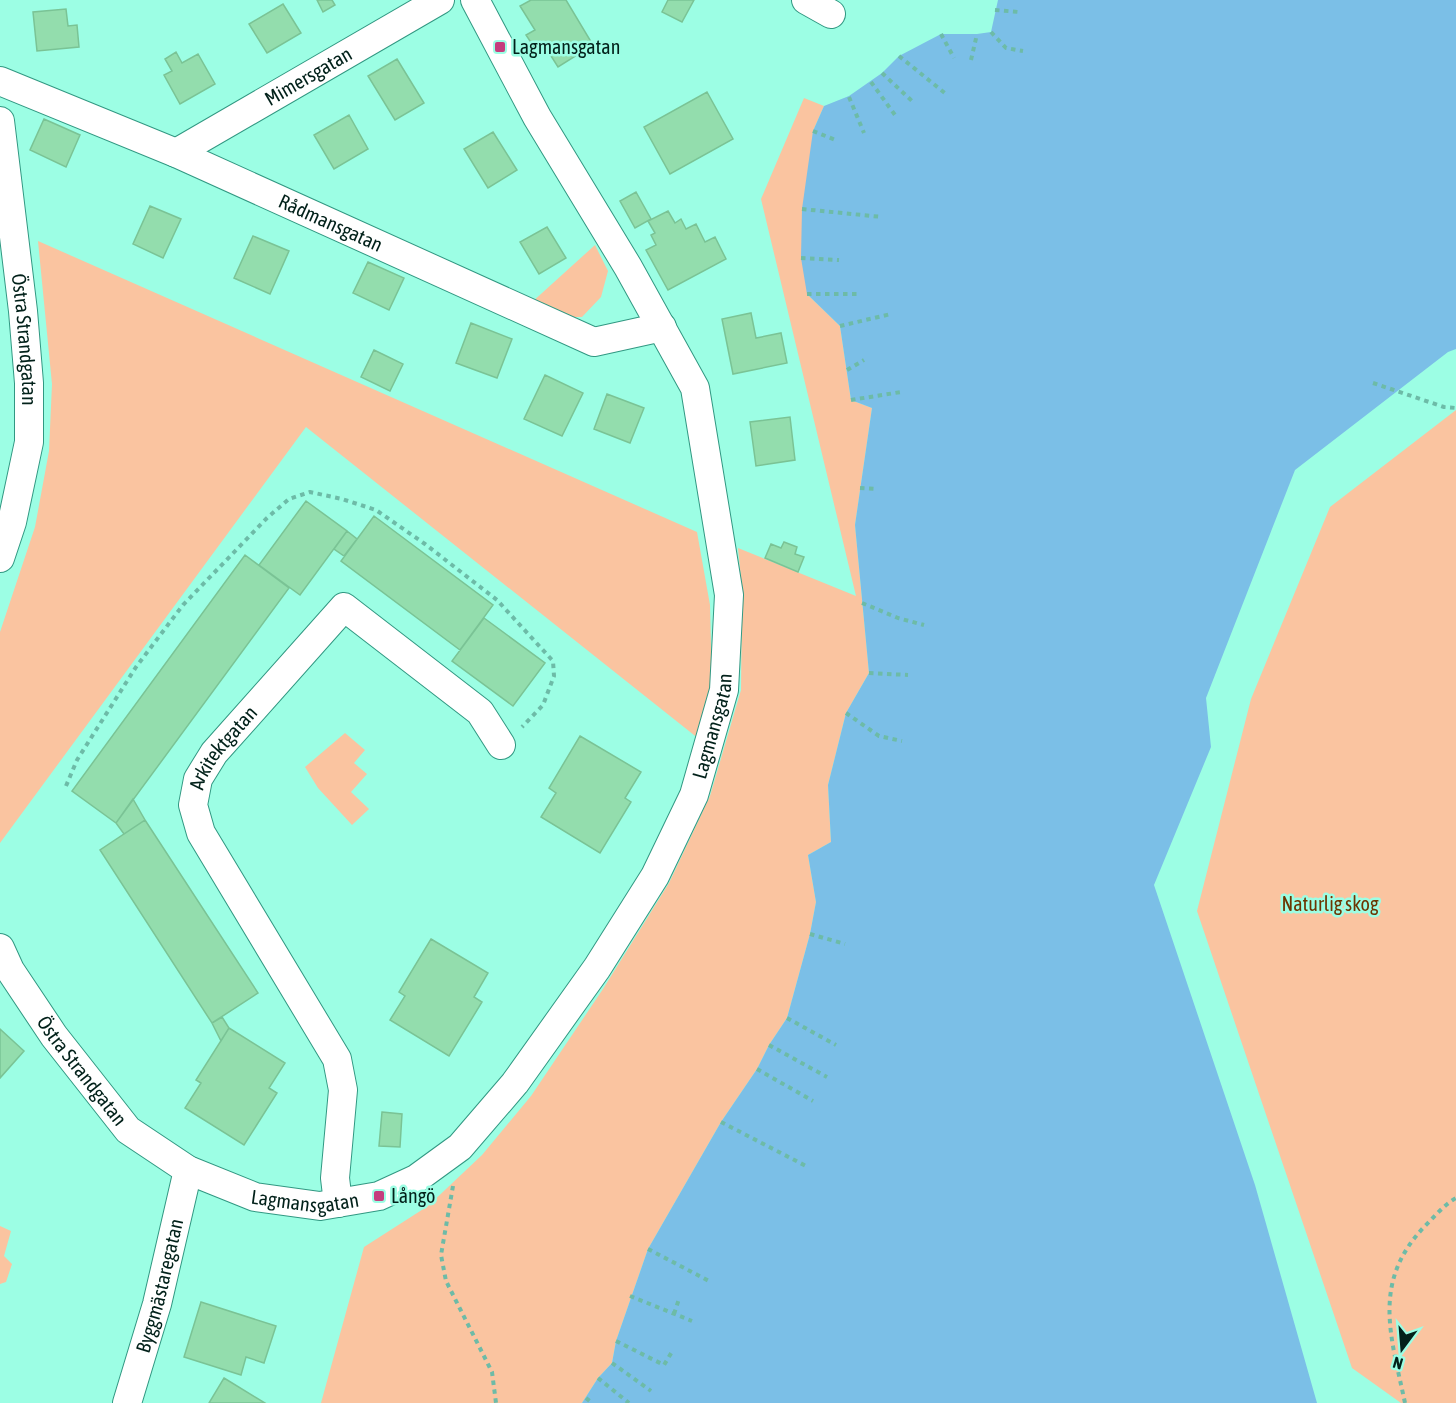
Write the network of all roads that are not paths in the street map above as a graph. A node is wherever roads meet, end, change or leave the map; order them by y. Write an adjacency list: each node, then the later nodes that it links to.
1 (440, 0): 7 (street, Mimersgatan)
2 (475, 0): 8 (street, Lagmansgatan)
3 (806, 0): 4 (street)
4 (831, 14)
5 (0, 81): 7 (street, Rådmansgatan)
6 (0, 121): 9 (street, Östra Strandgatan)
7 (176, 153): 8 (street, Rådmansgatan)
8 (662, 327): 13 (street, Lagmansgatan)
9 (0, 558)
10 (501, 745): 13 (street, Arkitektgatan)
11 (0, 948): 12 (street, Östra Strandgatan)
12 (189, 1170): 13 (street, Lagmansgatan); 14 (street, Byggmästaregatan)
13 (338, 1203)
14 (127, 1403)

